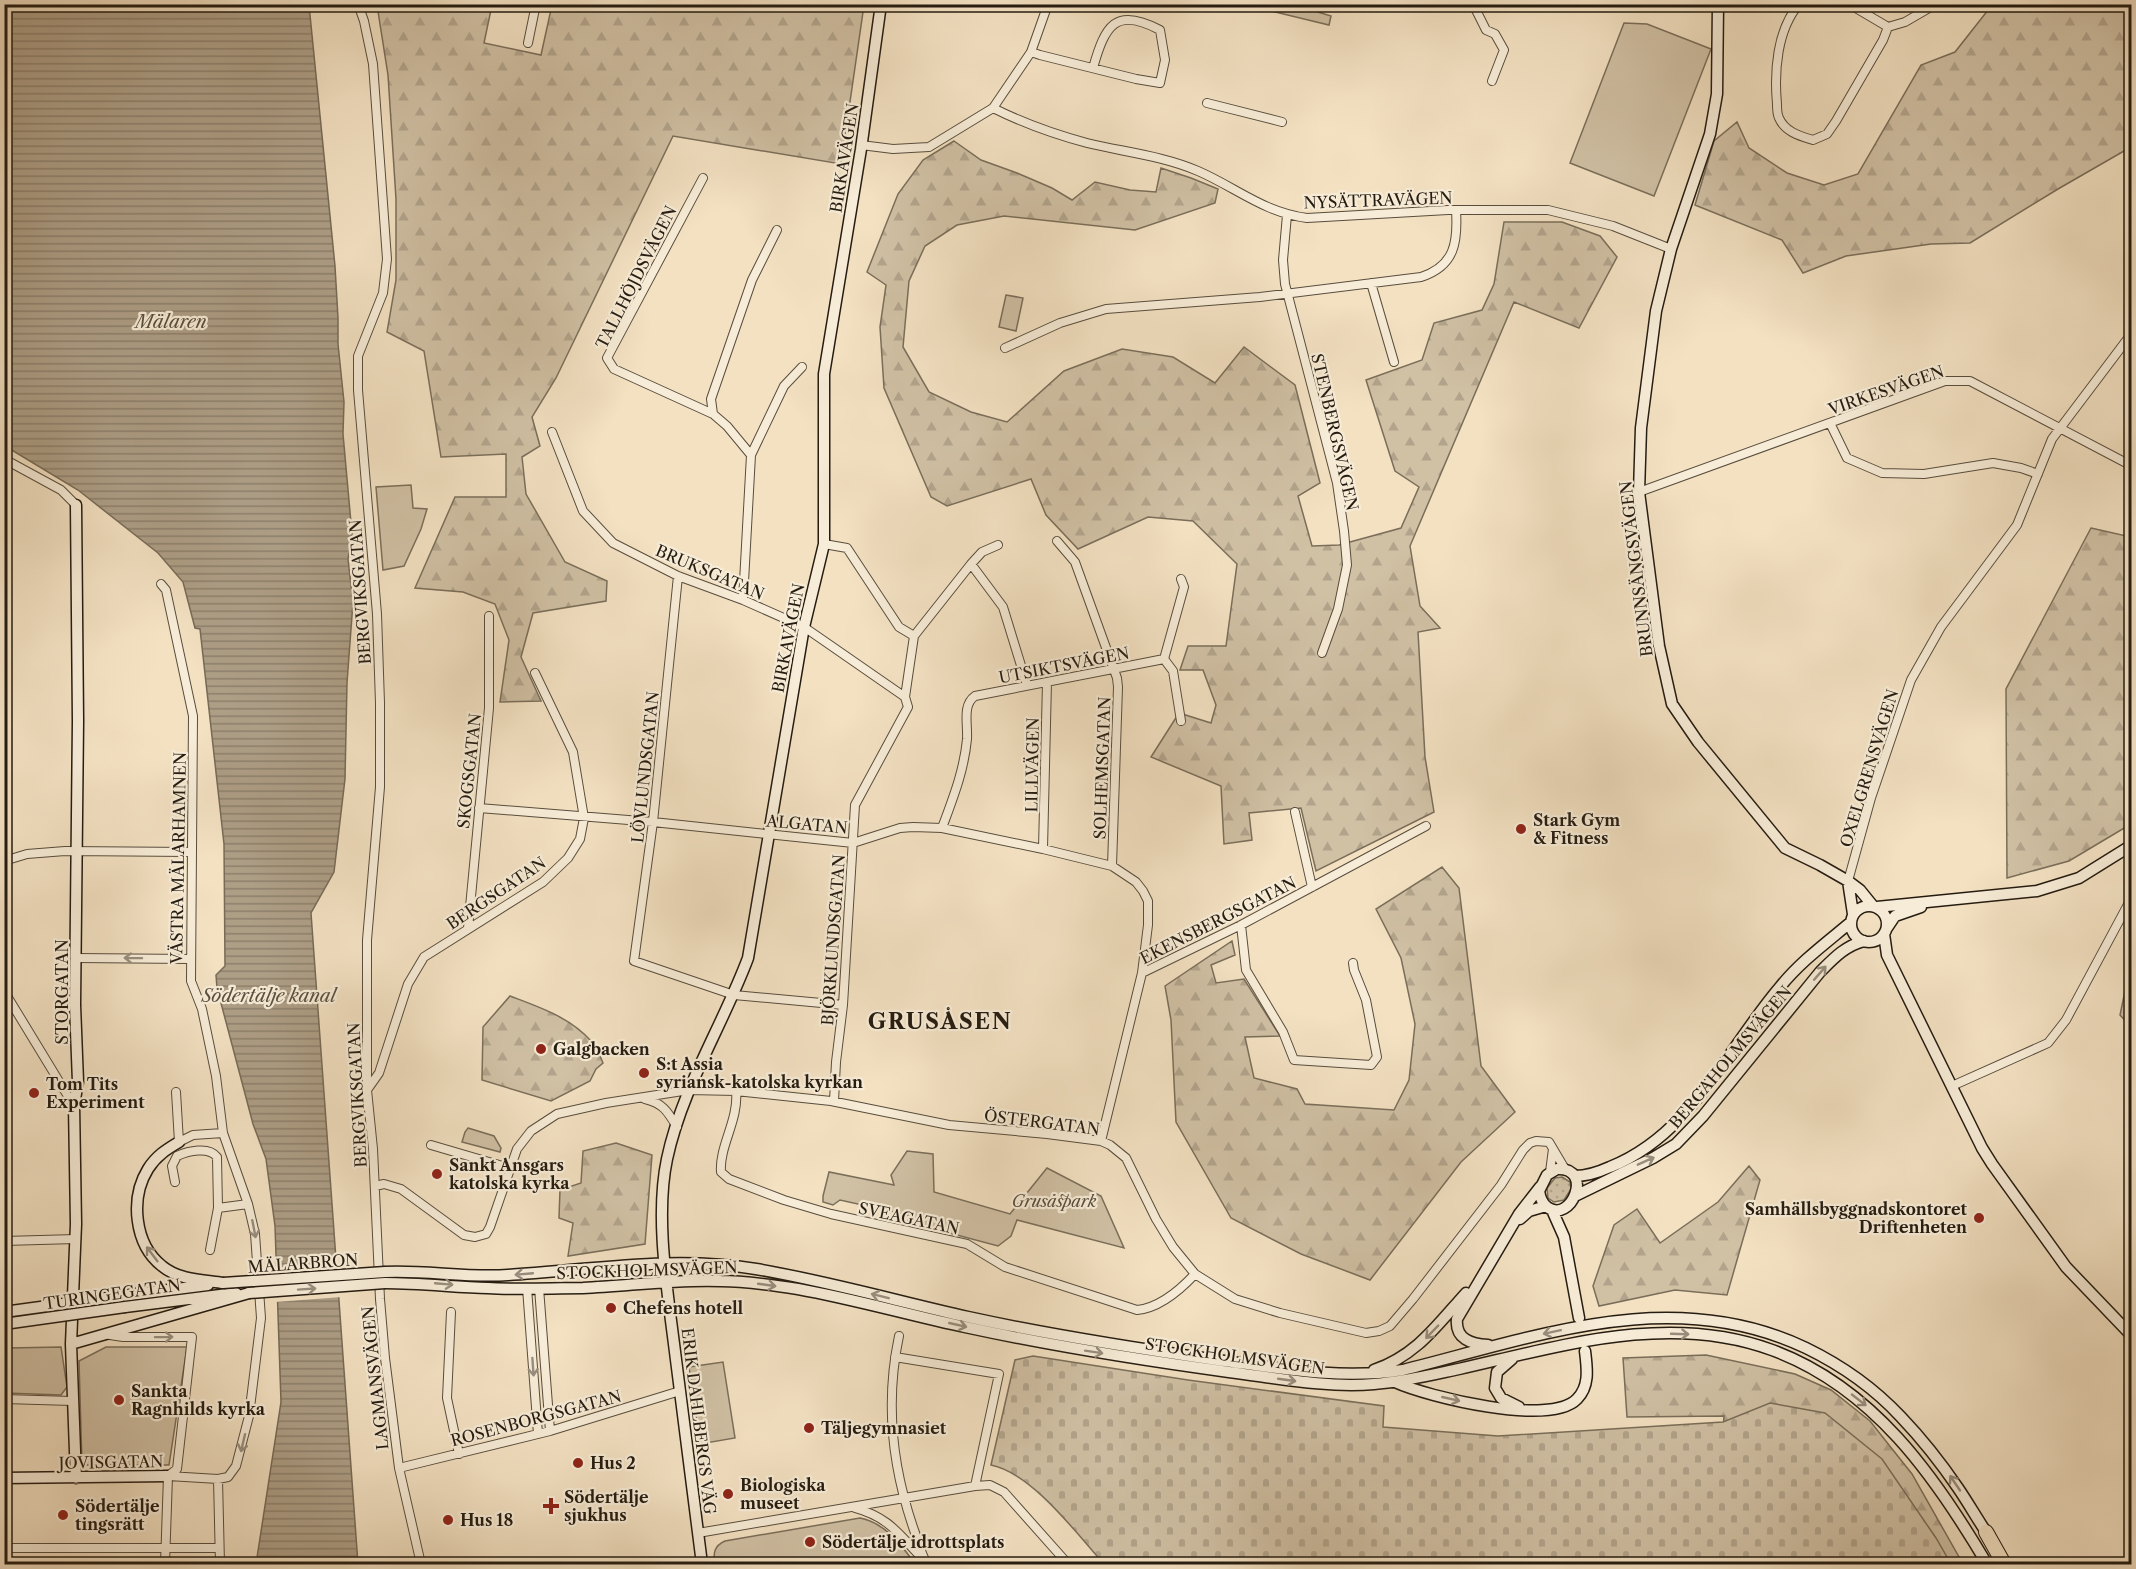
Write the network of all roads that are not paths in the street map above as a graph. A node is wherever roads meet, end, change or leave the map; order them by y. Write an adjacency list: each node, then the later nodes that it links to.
1 (358, 4): 92 (street, BERGVIKSGATAN)
2 (536, 4): 11 (street)
3 (881, 4): 18 (main road, BIRKAVÄGEN)
4 (1048, 4): 12 (street)
5 (1473, 4): 14 (street)
6 (1718, 4): 23 (main road, BRUNNSÄNGSVÄGEN)
7 (1799, 4): 10 (street)
8 (1849, 4): 10 (street)
9 (1936, 4): 10 (street)
10 (1888, 27)
11 (528, 43)
12 (1032, 52): 13 (street); 16 (street)
13 (1093, 68): 13 (street)
14 (1492, 81)
15 (1207, 103): 17 (street)
16 (993, 108): 18 (street); 21 (street, NYSÄTTRAVÄGEN)
17 (1282, 122)
18 (861, 145): 41 (main road, BIRKAVÄGEN)
19 (703, 178): 30 (street, TALLHÖJDSVÄGEN)
20 (1456, 210): 21 (street, NYSÄTTRAVÄGEN); 23 (street, NYSÄTTRAVÄGEN); 24 (street)
21 (1287, 215): 25 (street, STENBERGSVÄGEN)
22 (777, 230): 30 (street)
23 (1671, 249): 38 (main road, BRUNNSÄNGSVÄGEN)
24 (1371, 283): 25 (street); 28 (street)
25 (1287, 292): 27 (street); 51 (street, STENBERGSVÄGEN)
26 (2132, 333): 32 (street, OXELGRENSVÄGEN)
27 (1005, 348)
28 (1394, 362)
29 (802, 367): 34 (street)
30 (713, 414): 34 (street, TALLHÖJDSVÄGEN)
31 (1830, 423): 32 (street, VIRKESVÄGEN); 37 (street); 38 (street, VIRKESVÄGEN)
32 (2060, 428): 36 (street, VIRKESVÄGEN); 37 (street, OXELGRENSVÄGEN)
33 (552, 432): 44 (street, BRUKSGATAN)
34 (751, 455): 47 (street)
35 (4, 459): 39 (street)
36 (2132, 466)
37 (2037, 474): 73 (street, OXELGRENSVÄGEN)
38 (1639, 492): 73 (main road, BRUNNSÄNGSVÄGEN)
39 (75, 505): 69 (main road, STORGATAN)
40 (1058, 541): 53 (street, SOLHEMSGATAN)
41 (824, 544): 49 (main road, BIRKAVÄGEN); 50 (street)
42 (998, 545): 43 (street, BJÖRKLUNDSGATAN)
43 (971, 564): 50 (street, BJÖRKLUNDSGATAN); 56 (street)
44 (678, 576): 47 (street, BRUKSGATAN); 62 (street, LÖVLUNDSGATAN)
45 (1181, 579): 52 (street)
46 (161, 584): 70 (street, VÄSTRA MÄLARHAMNEN)
47 (743, 600): 49 (street, BRUKSGATAN)
48 (489, 616): 59 (street, SKOGSGATAN)
49 (804, 627): 57 (street, BRUKSGATAN); 65 (main road, BIRKAVÄGEN)
50 (914, 636): 57 (street, BJÖRKLUNDSGATAN)
51 (1322, 653)
52 (1164, 659): 53 (street, UTSIKTSVÄGEN); 58 (street)
53 (1113, 670): 55 (street, UTSIKTSVÄGEN); 72 (street, SOLHEMSGATAN)
54 (535, 673): 61 (street, BERGSGATAN)
55 (1047, 682): 56 (street, UTSIKTSVÄGEN); 68 (street, LILLVÄGEN)
56 (1028, 685): 64 (street, UTSIKTSVÄGEN)
57 (905, 697): 66 (street, BJÖRKLUNDSGATAN)
58 (1181, 720)
59 (479, 808): 61 (street, ALGATAN); 80 (street, SKOGSGATAN)
60 (1295, 812): 74 (street)
61 (584, 818): 62 (street, ALGATAN); 80 (street, BERGSGATAN)
62 (653, 822): 65 (street, ALGATAN); 89 (street, LÖVLUNDSGATAN)
63 (1426, 826): 74 (street, EKENSBERGSGATAN)
64 (942, 828): 66 (street, ALGATAN); 68 (street, ALGATAN)
65 (767, 834): 66 (street, ALGATAN); 89 (main road, BIRKAVÄGEN)
66 (853, 843): 90 (street, BJÖRKLUNDSGATAN)
67 (2132, 845): 76 (main road)
68 (1043, 849): 72 (street, ALGATAN)
69 (77, 851): 70 (street); 71 (street); 84 (main road, STORGATAN)
70 (191, 852): 85 (street, VÄSTRA MÄLARHAMNEN)
71 (4, 861)
72 (1112, 866): 87 (street, ALGATAN)
73 (1848, 881): 77 (main road, BRUNNSÄNGSVÄGEN); 78 (main road)
74 (1312, 887): 79 (street, EKENSBERGSGATAN)
75 (2132, 897): 91 (street)
76 (1935, 903): 77 (main road); 81 (main road)
77 (1875, 906): 78 (main road); 81 (main road)
78 (1852, 918): 82 (main road); 107 (main road, BERGAHOLMSVÄGEN)
79 (1241, 926): 86 (street); 87 (street, EKENSBERGSGATAN)
80 (468, 928): 92 (street, BERGSGATAN)
81 (1885, 931): 82 (main road); 83 (main road)
82 (1867, 942): 83 (main road); 111 (main road, BERGAHOLMSVÄGEN, one-way to 82)
83 (1887, 955): 91 (main road)
84 (76, 958): 85 (street, one-way to 84); 98 (main road, STORGATAN)
85 (190, 959): 100 (street, VÄSTRA MÄLARHAMNEN)
86 (1353, 963)
87 (1142, 973): 101 (street, EKENSBERGSGATAN)
88 (4, 991): 98 (street)
89 (734, 995): 90 (street); 93 (main road, BIRKAVÄGEN)
90 (843, 1005): 97 (street, BJÖRKLUNDSGATAN)
91 (1952, 1086): 138 (main road)
92 (367, 1090): 109 (street, BERGVIKSGATAN)
93 (689, 1090): 94 (street, ÖSTERGATAN); 96 (street, ÖSTERGATAN); 99 (main road, BIRKAVÄGEN)
94 (736, 1091): 97 (street, ÖSTERGATAN); 123 (street, SVEAGATAN)
95 (176, 1092): 102 (street)
96 (641, 1098): 99 (street); 105 (street, ÖSTERGATAN)
97 (834, 1101): 101 (street, ÖSTERGATAN)
98 (74, 1107): 118 (main road, STORGATAN)
99 (677, 1127): 121 (main road, BIRKAVÄGEN)
100 (223, 1133): 102 (street); 112 (street, VÄSTRA MÄLARHAMNEN)
101 (1101, 1141): 123 (street, ÖSTERGATAN)
102 (179, 1142): 128 (main road, one-way to 102)
103 (431, 1145): 105 (street)
104 (1553, 1148): 106 (street); 107 (street); 123 (street, ÖSTERGATAN)
105 (509, 1168): 109 (street, ÖSTERGATAN)
106 (1550, 1172): 107 (main road); 110 (main road)
107 (1570, 1172): 111 (main road)
108 (176, 1182): 114 (street)
109 (375, 1186): 153 (street, LAGMANSVÄGEN)
110 (1540, 1186): 115 (main road); 116 (main road)
111 (1575, 1196): 113 (main road)
112 (248, 1204): 114 (street); 157 (street, VÄSTRA MÄLARHAMNEN, one-way to 157)
113 (1567, 1207): 115 (main road); 117 (main road)
114 (218, 1208): 120 (street)
115 (1549, 1208): 116 (main road); 117 (main road)
116 (1515, 1223): 122 (main road)
117 (1564, 1237): 132 (main road)
118 (76, 1239): 119 (street); 139 (main road, STORGATAN)
119 (4, 1241)
120 (210, 1250)
121 (666, 1263): 124 (main road, STOCKHOLMSVÄGEN, one-way to 124); 125 (main road, ERIK DAHLBERGS VÄG); 144 (main road, STOCKHOLMSVÄGEN, one-way to 121)
122 (1485, 1273): 140 (main road); 144 (main road, one-way to 144)
123 (1196, 1274)
124 (385, 1278): 126 (main road, STOCKHOLMSVÄGEN, one-way to 126); 128 (main road, MÄLARBRON, bridge); 128 (main road, MÄLARBRON, one-way to 124, bridge)
125 (667, 1282): 127 (main road, STOCKHOLMSVÄGEN); 145 (main road, STOCKHOLMSVÄGEN, one-way to 145); 146 (main road, ERIK DAHLBERGS VÄG)
126 (527, 1288): 127 (main road, STOCKHOLMSVÄGEN); 136 (street)
127 (539, 1288): 134 (street)
128 (224, 1293): 129 (main road, TURINGEGATAN); 135 (main road)
129 (123, 1301): 130 (main road, TURINGEGATAN, bridge); 133 (main road, TURINGEGATAN, bridge)
130 (4, 1312)
131 (451, 1312): 152 (street)
132 (1579, 1318)
133 (4, 1324)
134 (542, 1333): 136 (street); 150 (street)
135 (105, 1334): 139 (main road); 154 (street, one-way to 154)
136 (530, 1334): 151 (street, one-way to 151)
137 (899, 1336): 143 (street)
138 (2132, 1336)
139 (71, 1344): 148 (main road, STORGATAN)
140 (1497, 1345): 144 (main road, STOCKHOLMSVÄGEN); 161 (main road, STOCKHOLMSVÄGEN, one-way to 140)
141 (1585, 1351): 149 (main road)
142 (1515, 1356): 145 (main road, STOCKHOLMSVÄGEN); 149 (main road); 172 (main road, STOCKHOLMSVÄGEN, one-way to 172)
143 (895, 1357): 158 (street); 159 (street)
144 (1362, 1374)
145 (1395, 1382): 149 (main road, one-way to 149)
146 (680, 1391): 150 (street, ROSENBORGSGATAN); 162 (main road, ERIK DAHLBERGS VÄG)
147 (4, 1399): 148 (street)
148 (72, 1401): 156 (main road, STORGATAN)
149 (1534, 1410)
150 (550, 1431): 151 (street, ROSENBORGSGATAN)
151 (538, 1434): 152 (street, ROSENBORGSGATAN)
152 (459, 1454): 153 (street, ROSENBORGSGATAN)
153 (399, 1468): 169 (street, LAGMANSVÄGEN)
154 (168, 1476): 156 (main road, JOVISGATAN); 157 (street, JOVISGATAN); 164 (street)
155 (4, 1478): 156 (main road, JOVISGATAN)
156 (76, 1478)
157 (218, 1479): 165 (street)
158 (975, 1486): 159 (street); 171 (street)
159 (903, 1498): 160 (street); 166 (street)
160 (850, 1507): 162 (street); 166 (street)
161 (1986, 1532): 173 (highway); 174 (main road, STOCKHOLMSVÄGEN)
162 (698, 1533): 170 (main road, ERIK DAHLBERGS VÄG)
163 (4, 1548): 164 (street)
164 (165, 1548): 165 (street); 167 (street)
165 (219, 1548): 168 (street)
166 (926, 1563)
167 (165, 1564)
168 (220, 1564)
169 (421, 1564)
170 (702, 1564)
171 (1068, 1564)
172 (1987, 1564)
173 (2004, 1564)
174 (2010, 1564)

